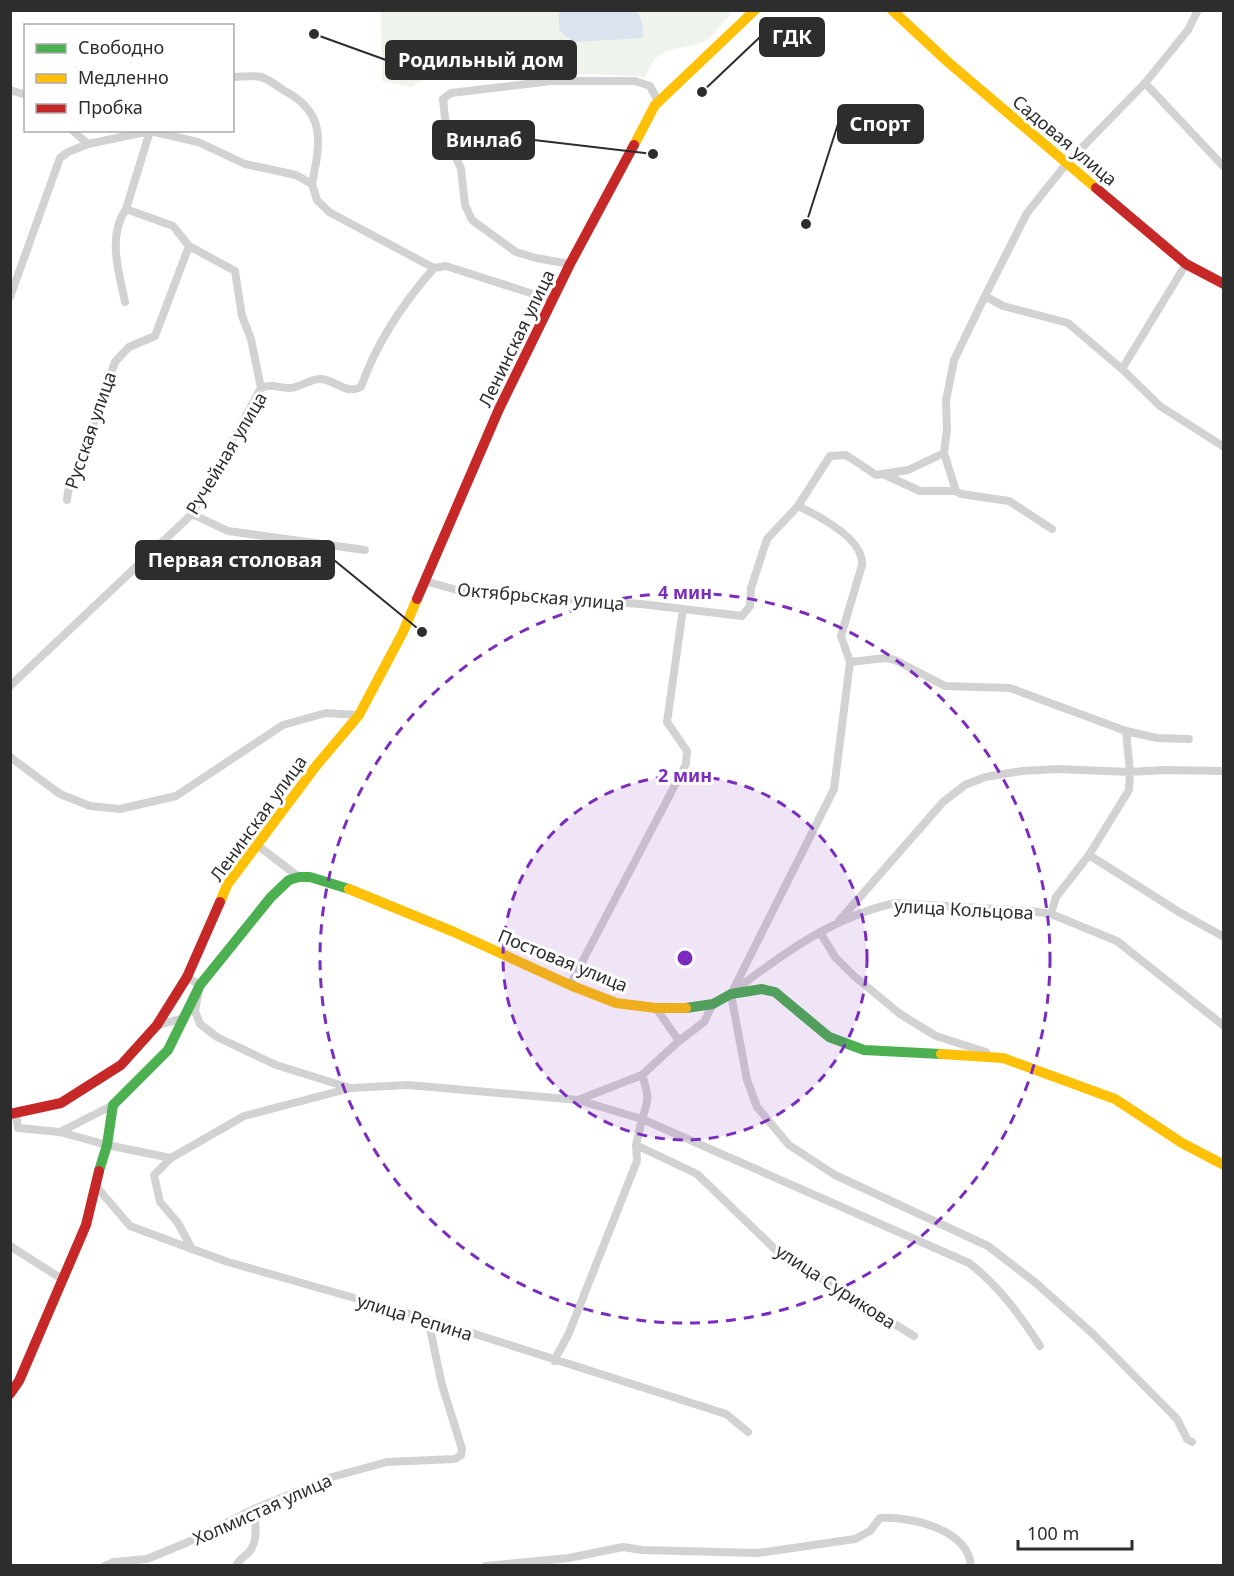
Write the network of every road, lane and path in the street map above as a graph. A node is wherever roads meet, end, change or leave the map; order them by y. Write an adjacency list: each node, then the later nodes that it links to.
1 (755, 10): 6 (street, Ленинская улица)
2 (892, 10): 12 (street, Садовая улица)
3 (1198, 10): 5 (street)
4 (234, 78): 14 (street)
5 (1145, 83): 12 (street); 13 (street)
6 (658, 101): 17 (street, Ленинская улица); 17 (street)
7 (74, 132): 11 (street)
8 (145, 132): 11 (street)
9 (150, 132): 15 (street)
10 (154, 132): 14 (street)
11 (88, 144): 22 (street)
12 (1067, 163): 18 (street, Садовая улица); 21 (street)
13 (1224, 167)
14 (312, 184): 19 (street)
15 (126, 209): 16 (street); 24 (street)
16 (189, 246): 26 (street); 31 (street, Русская улица)
17 (570, 264): 23 (street, Ленинская улица)
18 (1186, 264): 20 (street, Садовая улица); 25 (street)
19 (434, 268): 23 (street); 26 (street, Ручейная улица)
20 (1224, 284)
21 (985, 296): 25 (street); 28 (street)
22 (10, 297)
23 (552, 300): 36 (street, Ленинская улица)
24 (125, 302)
25 (1122, 369): 27 (street)
26 (261, 388): 33 (street, Ручейная улица)
27 (1224, 447)
28 (944, 453): 29 (street); 30 (street)
29 (885, 475): 30 (street); 32 (street, Октябрьская улица)
30 (956, 491): 34 (street)
31 (67, 500)
32 (798, 506): 37 (street, Октябрьская улица); 38 (street)
33 (192, 514): 35 (street); 39 (street, Ручейная улица)
34 (1052, 529)
35 (365, 550)
36 (425, 581): 37 (street, Октябрьская улица); 40 (street, Ленинская улица)
37 (683, 609): 55 (street)
38 (850, 662): 41 (street); 56 (street)
39 (10, 686)
40 (359, 715): 43 (street); 46 (street, Ленинская улица)
41 (1126, 731): 42 (street); 45 (street)
42 (1189, 739)
43 (10, 757)
44 (1224, 771): 45 (street)
45 (1130, 772): 47 (street); 50 (street)
46 (257, 845): 48 (street); 53 (street, Ленинская улица)
47 (1089, 855): 49 (street); 52 (street)
48 (298, 877): 54 (street); 55 (street, Постовая улица)
49 (1051, 914): 50 (street, улица Кольцова); 61 (street, улица Кольцова)
50 (838, 922): 51 (street, улица Кольцова)
51 (820, 932): 56 (street, улица Кольцова); 63 (street, Постовая улица)
52 (1224, 937)
53 (187, 978): 54 (street); 60 (street, Ленинская улица)
54 (200, 985): 59 (street); 65 (street)
55 (570, 985): 58 (street, Постовая улица)
56 (730, 994): 57 (street, Постовая улица); 63 (street, Постовая улица); 85 (street)
57 (713, 1004): 58 (street, Постовая улица); 62 (street)
58 (656, 1008): 62 (street)
59 (185, 1018): 60 (street); 67 (street)
60 (158, 1024): 68 (street, Ленинская улица)
61 (1224, 1026)
62 (679, 1041): 64 (street)
63 (989, 1057): 74 (street, Постовая улица)
64 (642, 1075): 66 (street); 69 (street)
65 (351, 1088): 66 (street); 73 (street)
66 (578, 1100): 69 (street)
67 (113, 1105): 70 (street); 71 (street)
68 (14, 1114): 70 (street)
69 (642, 1119): 72 (street); 81 (street)
70 (60, 1132): 71 (street)
71 (107, 1145): 73 (street); 75 (street)
72 (636, 1145): 80 (street, улица Сурикова); 82 (street)
73 (171, 1158): 77 (street)
74 (1224, 1165)
75 (95, 1185): 77 (street, улица Репина); 78 (street)
76 (10, 1246): 78 (street)
77 (192, 1249): 79 (street, улица Репина)
78 (62, 1279): 83 (street)
79 (428, 1319): 82 (street, улица Репина); 86 (street, Холмистая улица)
80 (914, 1336)
81 (1040, 1346)
82 (554, 1360): 84 (street, улица Репина)
83 (10, 1394)
84 (748, 1432)
85 (1192, 1442)
86 (254, 1509): 87 (street, Холмистая улица); 88 (street)
87 (105, 1566)
88 (236, 1566)
89 (486, 1566): 90 (street)
90 (971, 1566)

